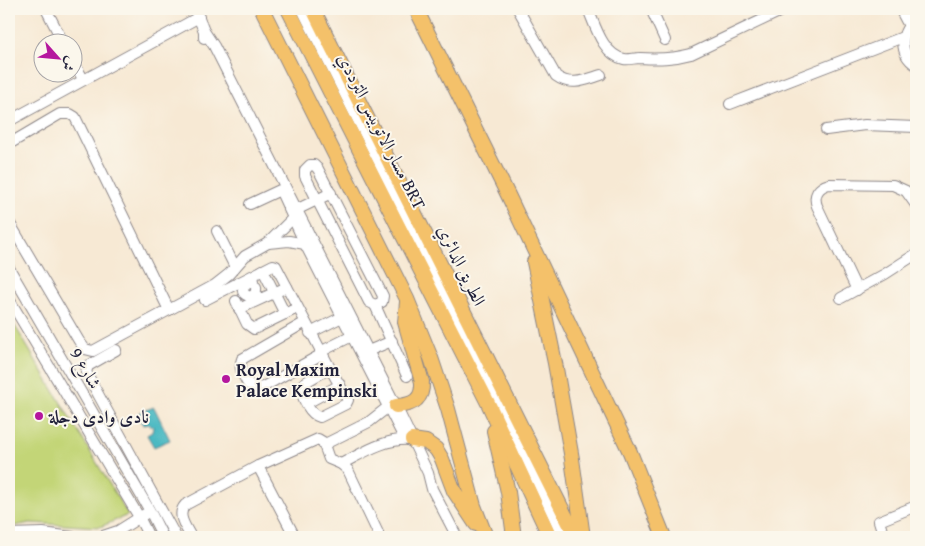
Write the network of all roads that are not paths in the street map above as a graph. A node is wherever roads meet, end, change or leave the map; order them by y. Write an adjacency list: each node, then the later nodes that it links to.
1 (46, 9): 15 (street)
2 (262, 9): 52 (highway)
3 (288, 9): 70 (highway)
4 (302, 9): 92 (street, مسار الاتوبيس الترددي BRT)
5 (313, 9): 93 (highway, الطريق الدائري)
6 (416, 9): 35 (highway)
7 (518, 9): 19 (street)
8 (588, 9): 10 (street)
9 (651, 9): 17 (street)
10 (785, 9)
11 (900, 9): 13 (street)
12 (197, 13): 14 (street); 20 (street)
13 (912, 23): 16 (street)
14 (204, 31): 26 (street); 31 (street)
15 (59, 32)
16 (903, 37): 18 (street); 21 (street)
17 (665, 40)
18 (916, 67)
19 (600, 75)
20 (83, 79): 22 (street)
21 (730, 104)
22 (9, 121)
23 (916, 127): 24 (street)
24 (826, 130)
25 (9, 144): 56 (street)
26 (280, 190): 29 (street); 31 (street)
27 (331, 193): 28 (street); 28 (street); 34 (street)
28 (317, 200): 31 (street); 36 (street)
29 (250, 204)
30 (916, 205): 48 (street)
31 (294, 214): 37 (street); 38 (street)
32 (9, 222): 56 (street)
33 (217, 231): 42 (street)
34 (350, 232): 36 (street); 40 (street)
35 (527, 236): 94 (highway); 95 (highway)
36 (337, 239): 41 (street)
37 (268, 243): 38 (street); 42 (street)
38 (308, 243): 58 (street); 64 (street)
39 (916, 254): 48 (street)
40 (364, 258): 41 (street); 54 (street)
41 (350, 266): 54 (street)
42 (235, 267): 56 (street)
43 (9, 268): 47 (street, شارع 9)
44 (264, 273): 45 (street); 46 (street); 49 (street); 53 (street)
45 (256, 287)
46 (287, 287): 49 (street); 55 (street)
47 (22, 290): 50 (street); 77 (street, شارع 9)
48 (857, 290): 51 (street)
49 (274, 293): 57 (street); 57 (street)
50 (9, 298): 78 (street, شارع 9)
51 (841, 298)
52 (407, 299): 71 (highway); 89 (highway)
53 (205, 300)
54 (375, 305): 62 (street)
55 (297, 308): 57 (street); 59 (street)
56 (168, 310)
57 (285, 314)
58 (342, 316): 60 (street); 61 (street)
59 (304, 323): 60 (street); 65 (street)
60 (310, 333): 65 (street)
61 (352, 336): 65 (street); 71 (street)
62 (392, 341): 64 (street); 67 (street)
63 (116, 350): 85 (street)
64 (368, 352): 71 (street)
65 (321, 353): 66 (street)
66 (330, 368): 68 (street); 69 (street)
67 (407, 376)
68 (340, 385): 69 (street); 69 (street)
69 (307, 403)
70 (488, 404): 90 (highway); 91 (highway)
71 (392, 407): 72 (street); 73 (street)
72 (409, 440): 74 (street); 88 (street); 89 (highway)
73 (325, 444): 74 (street); 75 (street)
74 (341, 464): 79 (street)
75 (258, 466): 86 (street); 87 (street)
76 (916, 506): 96 (street)
77 (150, 511): 78 (street); 84 (street, شارع 9)
78 (139, 517): 82 (street); 83 (street, شارع 9)
79 (378, 532)
80 (9, 534): 81 (street)
81 (72, 537)
82 (100, 537)
83 (149, 537)
84 (163, 537)
85 (176, 537)
86 (191, 537)
87 (295, 537)
88 (457, 537)
89 (486, 537)
90 (514, 537)
91 (550, 537)
92 (563, 537)
93 (576, 537)
94 (583, 537)
95 (664, 537)
96 (884, 537)

